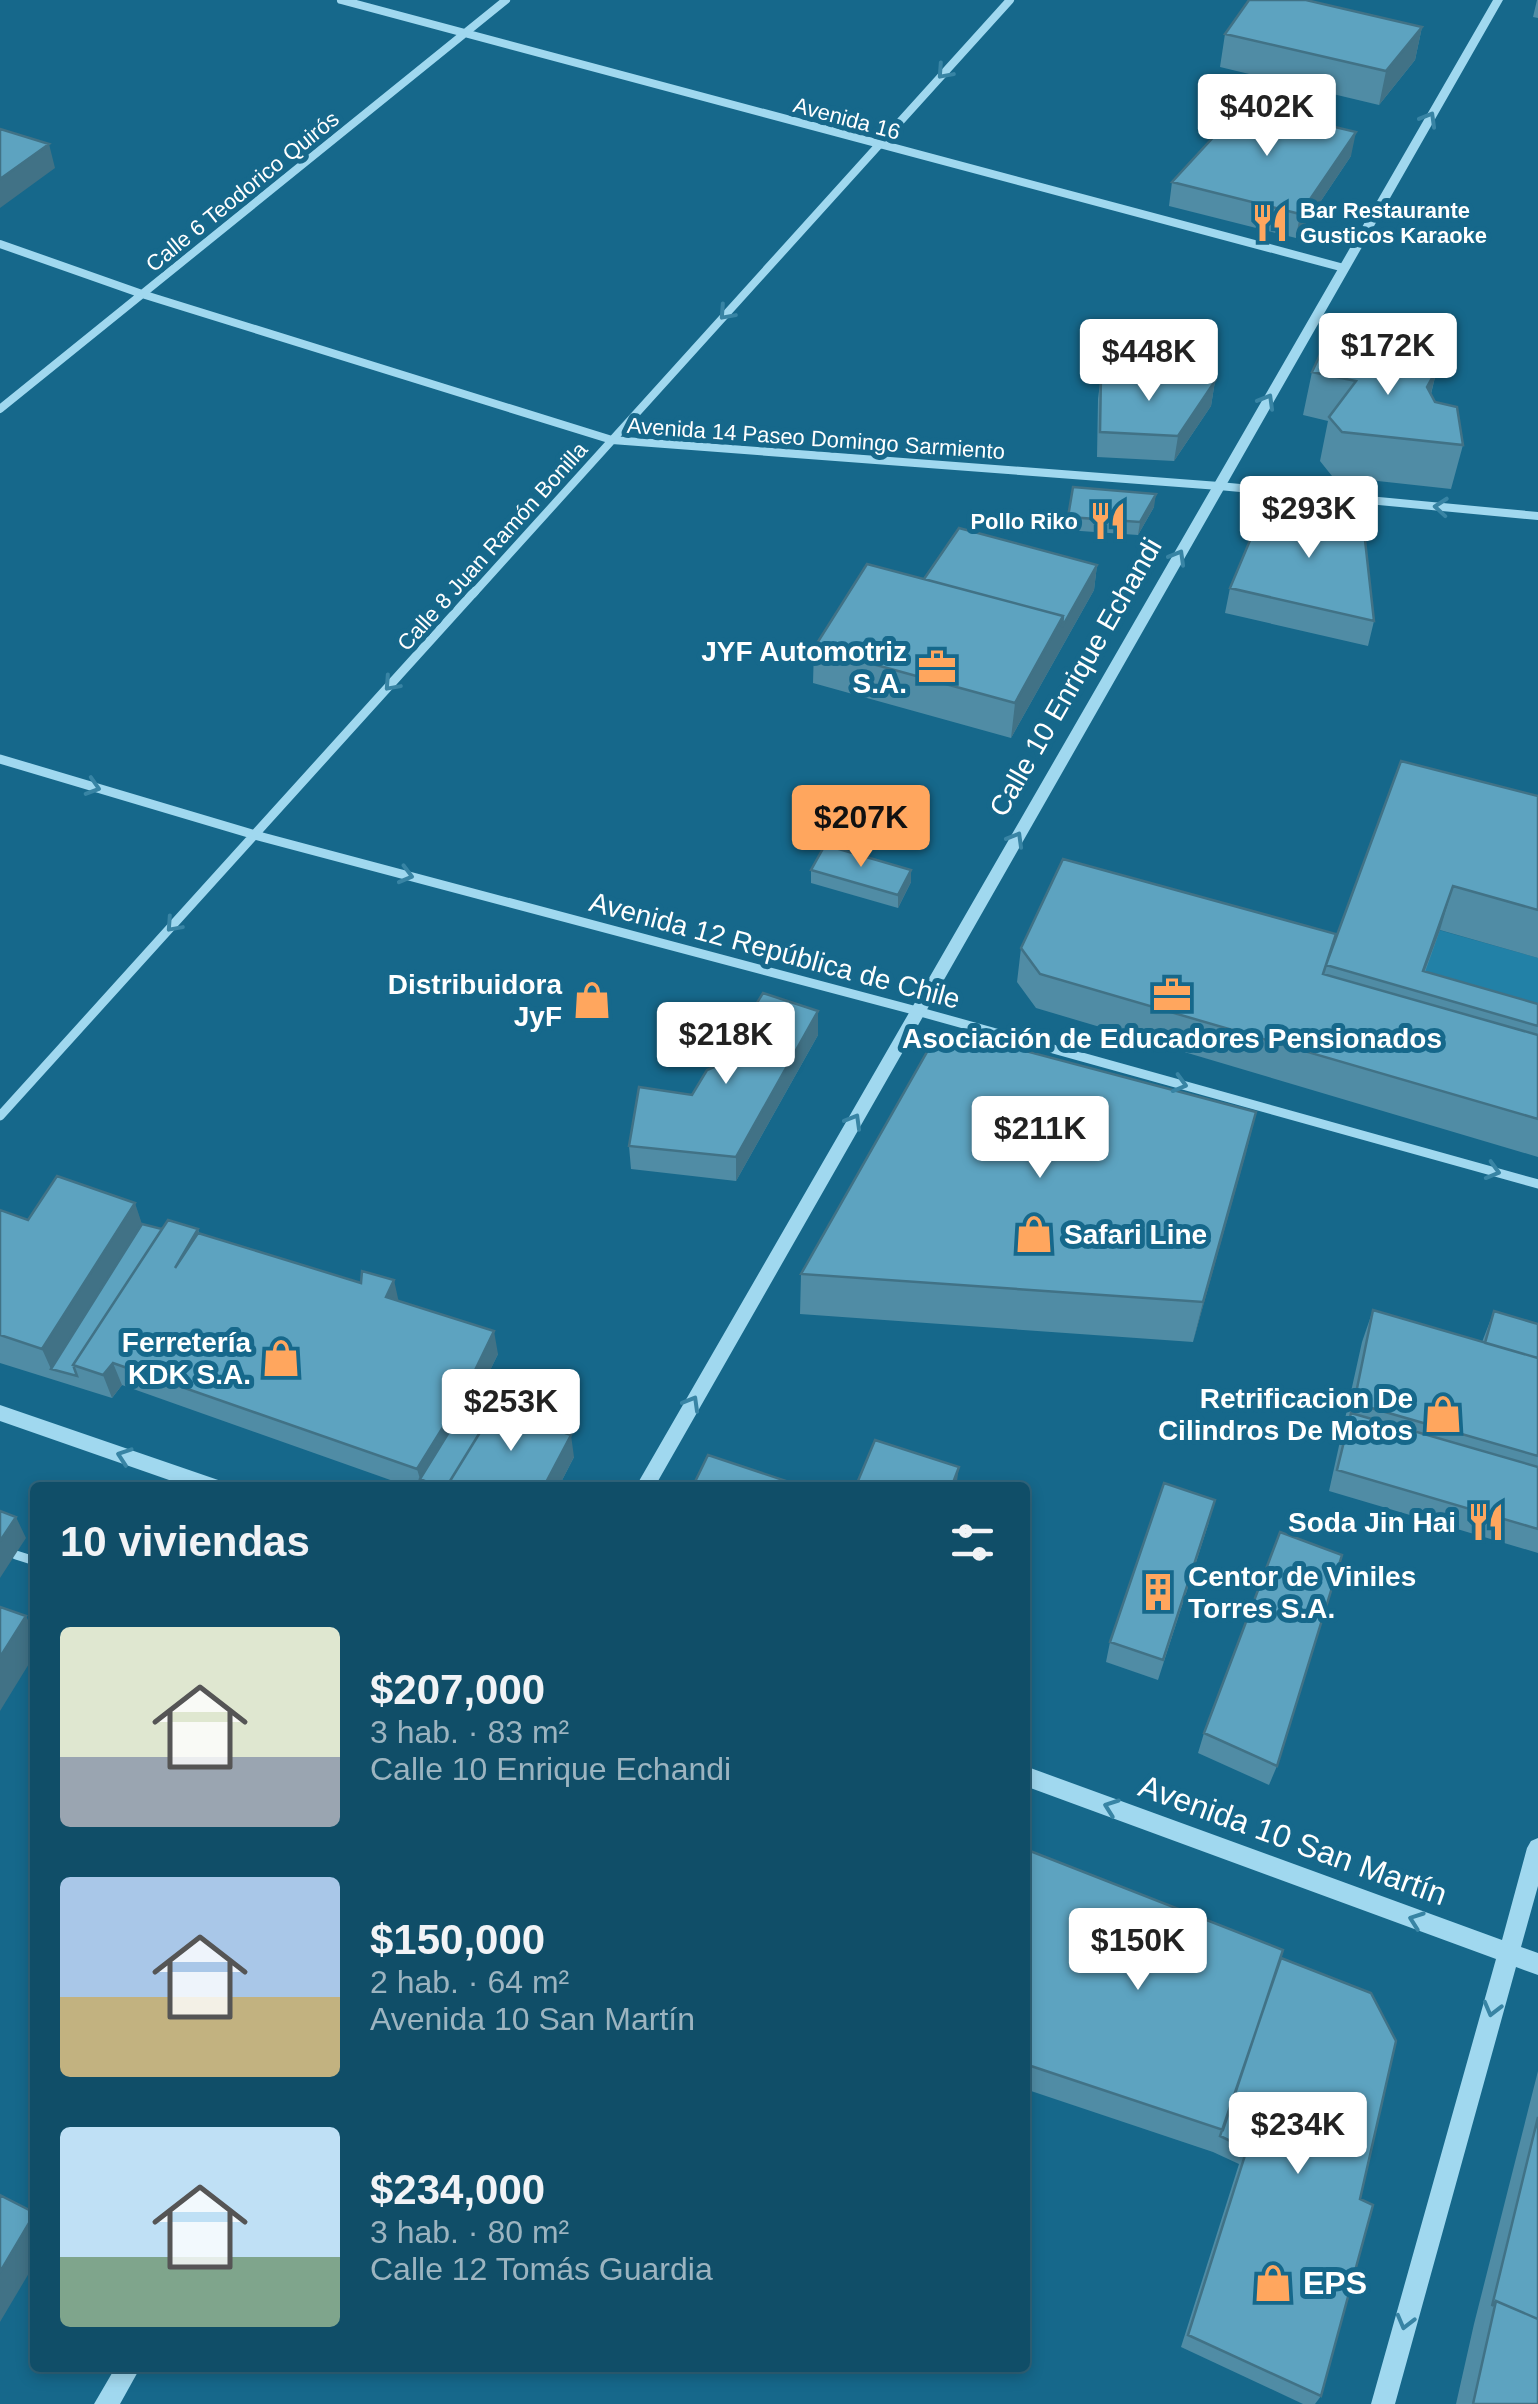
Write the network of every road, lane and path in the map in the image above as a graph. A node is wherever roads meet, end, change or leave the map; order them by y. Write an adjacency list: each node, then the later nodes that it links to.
1 (342, 0): 5 (street, Avenida 16)
2 (506, 0): 5 (street, Calle 6 Teodorico Quirós)
3 (1010, 0): 6 (street, Calle 8 Juan Ramón Bonilla, one-way to 6)
4 (1498, 0): 8 (street, Calle 10 Enrique Echandi, one-way to 4)
5 (466, 33): 6 (street, Avenida 16); 9 (street, Calle 6 Teodorico Quirós)
6 (879, 144): 8 (street, Avenida 16); 11 (street, Calle 8 Juan Ramón Bonilla, one-way to 11)
7 (0, 244): 9 (street, Avenida 14 Paseo Domingo Sarmiento)
8 (1344, 268): 12 (street, Calle 10 Enrique Echandi, one-way to 8)
9 (142, 294): 10 (street, Calle 6 Teodorico Quirós); 11 (street, Avenida 14 Paseo Domingo Sarmiento)
10 (0, 408)
11 (612, 440): 12 (street, Avenida 14 Paseo Domingo Sarmiento); 15 (street, Calle 8 Juan Ramón Bonilla, one-way to 15)
12 (1219, 486): 13 (street, Avenida 14 Paseo Domingo Sarmiento, one-way to 12); 16 (street, Calle 10 Enrique Echandi, one-way to 12)
13 (1538, 516)
14 (0, 759): 15 (street, Avenida 12 República de Chile, one-way to 15)
15 (255, 835): 16 (street, Avenida 12 República de Chile, one-way to 16); 17 (street, Calle 8 Juan Ramón Bonilla, one-way to 17)
16 (918, 1011): 18 (street, Avenida 12 República de Chile, one-way to 18); 21 (street, Calle 10 Enrique Echandi, one-way to 16)
17 (0, 1116)
18 (1538, 1184)
19 (0, 1413): 20 (street, one-way to 19)
20 (182, 1482)
21 (647, 1482)
22 (16, 1554): 23 (lane)
23 (30, 1560)
24 (1030, 1778): 26 (street, Avenida 10 San Martín, one-way to 24)
25 (1538, 1848): 26 (street)
26 (1507, 1953): 27 (street, Avenida 10 San Martín); 30 (street, one-way to 30)
27 (1538, 1964)
28 (126, 2372): 29 (street)
29 (106, 2404)
30 (1382, 2404)

